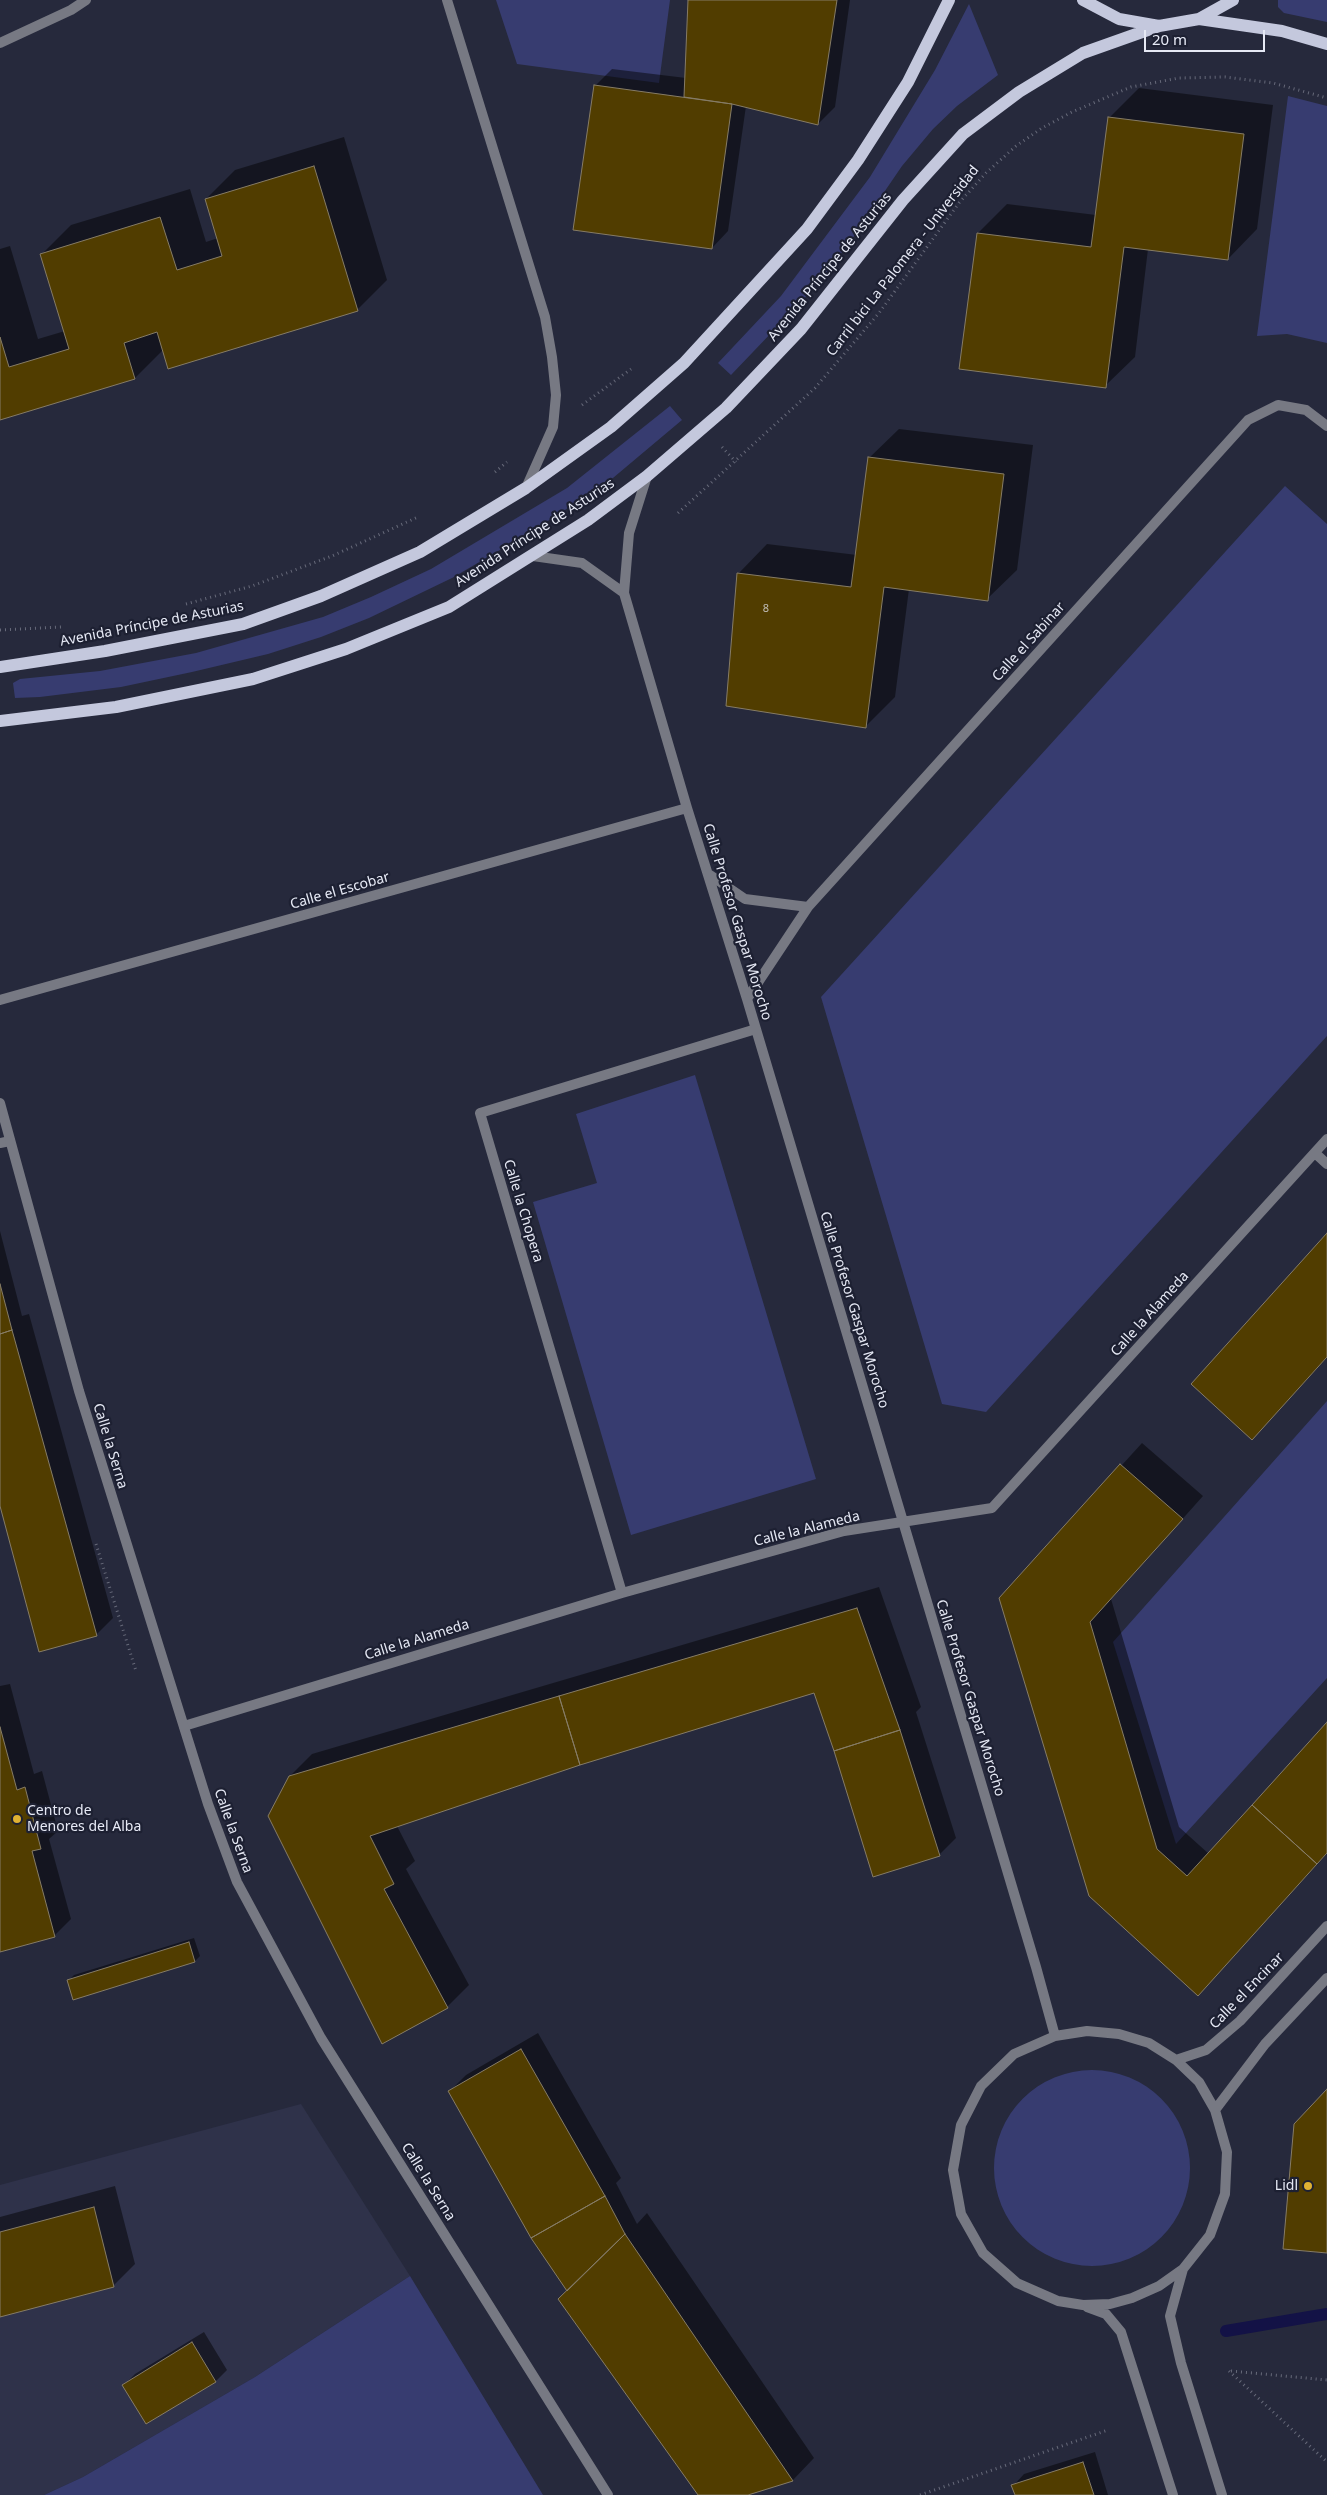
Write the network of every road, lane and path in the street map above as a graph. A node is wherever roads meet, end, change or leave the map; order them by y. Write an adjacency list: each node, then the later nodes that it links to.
1 (86, 0): 8 (street)
2 (448, 0): 17 (street)
3 (949, 0): 17 (main road, Avenida Príncipe de Asturias)
4 (1083, 0): 7 (main road)
5 (1234, 0): 6 (main road)
6 (1199, 19): 7 (main road); 9 (main road)
7 (1160, 26): 16 (main road, Avenida Príncipe de Asturias)
8 (0, 42)
9 (1327, 44)
10 (1327, 98): 18 (path, Carril bici La Palomera - Universidad)
11 (635, 367): 12 (path)
12 (615, 380)
13 (1327, 426): 29 (street, Calle el Sabinar)
14 (511, 458): 15 (path)
15 (493, 473)
16 (647, 476): 20 (main road, Avenida Príncipe de Asturias); 21 (street, Calle Profesor Gaspar Morocho)
17 (526, 488): 25 (main road, Avenida Príncipe de Asturias)
18 (678, 513)
19 (424, 514): 22 (path)
20 (533, 556): 21 (street); 26 (main road, Avenida Príncipe de Asturias)
21 (624, 593): 27 (street, Calle Profesor Gaspar Morocho)
22 (184, 605)
23 (72, 626): 24 (path)
24 (0, 630)
25 (0, 667)
26 (0, 720)
27 (687, 808): 28 (street, Calle Profesor Gaspar Morocho); 31 (street, Calle el Escobar)
28 (710, 875): 29 (street); 30 (street, Calle Profesor Gaspar Morocho)
29 (808, 907): 30 (street, Calle el Sabinar)
30 (747, 999): 32 (street, Calle Profesor Gaspar Morocho)
31 (0, 1000)
32 (756, 1029): 38 (street, Calle Profesor Gaspar Morocho); 39 (street, Calle la Chopera)
33 (0, 1103): 35 (street, Calle la Serna)
34 (1327, 1139): 36 (street, Calle la Alameda)
35 (5, 1142): 40 (street, Calle la Serna)
36 (1314, 1153): 37 (street); 38 (street, Calle la Alameda)
37 (1327, 1164)
38 (903, 1522): 39 (street, Calle la Alameda); 43 (street, Calle Profesor Gaspar Morocho)
39 (622, 1593): 40 (street, Calle la Alameda)
40 (184, 1726): 51 (street, Calle la Serna)
41 (1327, 1926): 44 (street, Calle el Encinar)
42 (1327, 1978): 45 (street)
43 (1055, 2036): 44 (street); 47 (street)
44 (1176, 2060): 45 (street)
45 (1215, 2110): 46 (street)
46 (1183, 2269): 47 (street); 54 (street)
47 (1083, 2305): 53 (street)
48 (1327, 2380): 50 (path)
49 (1108, 2430): 52 (path)
50 (1327, 2462)
51 (608, 2495)
52 (920, 2495)
53 (1173, 2495)
54 (1222, 2495)

